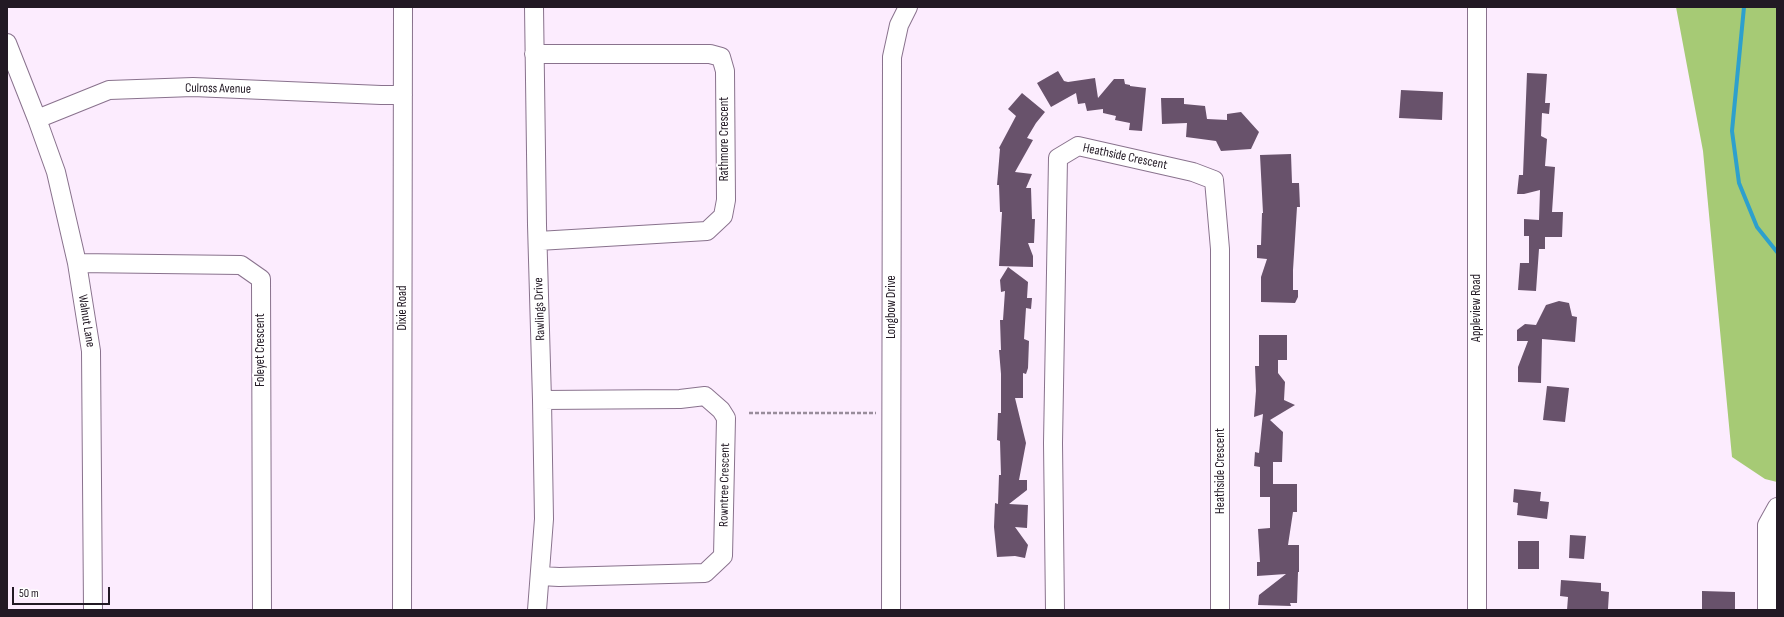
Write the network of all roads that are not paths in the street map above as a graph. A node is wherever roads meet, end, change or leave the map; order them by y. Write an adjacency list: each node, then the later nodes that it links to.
1 (403, 7): 7 (street, Dixie Road)
2 (534, 7): 6 (street, Rawlings Drive)
3 (908, 7): 18 (street, Longbow Drive)
4 (1478, 7): 21 (street, Appleview Road)
5 (7, 43): 8 (street, Walnut Lane)
6 (534, 54): 9 (street, Rawlings Drive); 9 (street, Rathmore Crescent)
7 (404, 94): 8 (street, Culross Avenue); 16 (street, Dixie Road)
8 (37, 119): 10 (street, Walnut Lane)
9 (538, 241): 11 (street, Rawlings Drive)
10 (77, 263): 14 (street, Walnut Lane); 15 (street, Foleyet Crescent)
11 (542, 400): 13 (street, Rawlings Drive); 13 (street, Rowntree Crescent)
12 (1777, 507): 22 (street)
13 (540, 576): 17 (street, Rawlings Drive)
14 (93, 610)
15 (262, 610)
16 (402, 610)
17 (537, 610)
18 (892, 610)
19 (1055, 610): 20 (street, Heathside Crescent)
20 (1220, 610)
21 (1477, 610)
22 (1767, 610)

